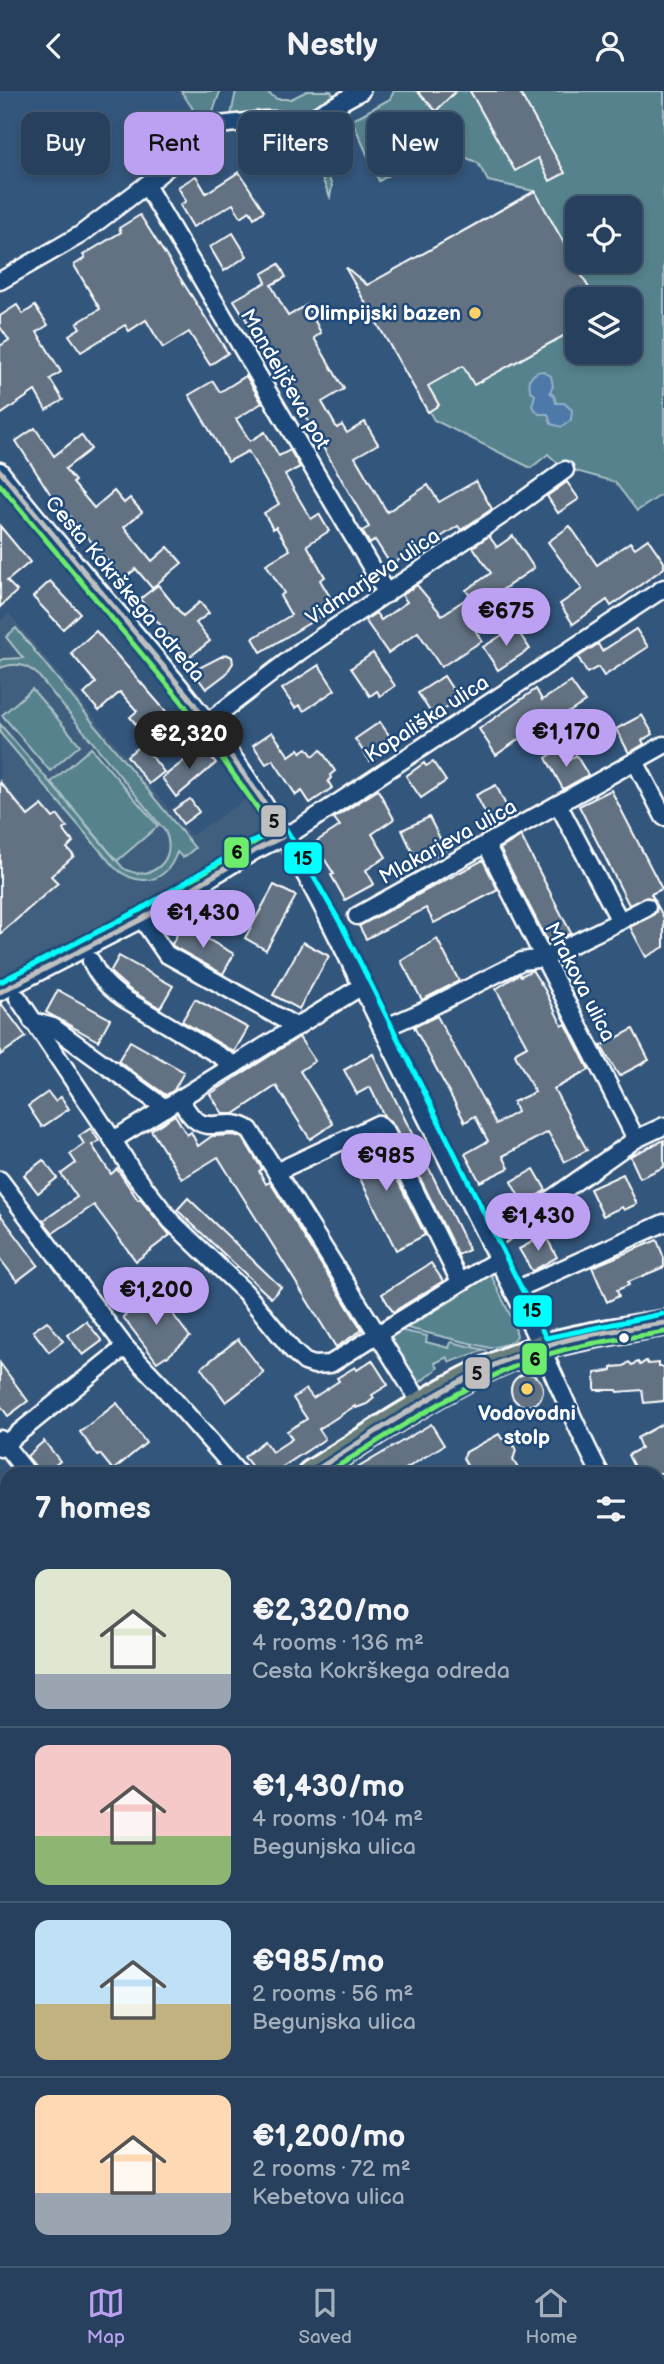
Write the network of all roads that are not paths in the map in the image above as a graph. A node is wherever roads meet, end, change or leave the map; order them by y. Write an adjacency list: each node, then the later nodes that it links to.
1 (361, 91): 2 (street)
2 (146, 185): 3 (street); 7 (street, Mandeljčeva pot)
3 (0, 281)
4 (565, 470): 7 (street, Vidmarjeva ulica)
5 (0, 471): 8 (street, Cesta Kokrškega odreda)
6 (664, 588): 13 (street, Kopališka ulica)
7 (387, 594): 8 (street, Vidmarjeva ulica)
8 (208, 722): 13 (street, Cesta Kokrškega odreda)
9 (664, 745): 10 (street, Mlakarjeva ulica)
10 (636, 762): 11 (street, Mlakarjeva ulica); 12 (street)
11 (558, 804): 14 (street, Mlakarjeva ulica); 18 (street)
12 (664, 817)
13 (282, 837): 17 (street, Kopališka ulica); 21 (street, Cesta Kokrškega odreda)
14 (486, 844): 16 (street, Mlakarjeva ulica); 19 (street, Mrakova ulica)
15 (647, 907): 18 (street)
16 (357, 916)
17 (142, 919): 22 (street, Kopališka ulica); 25 (street)
18 (620, 921): 19 (street)
19 (544, 958): 26 (street); 31 (street, Mrakova ulica)
20 (91, 961): 27 (street)
21 (362, 986): 25 (street); 26 (street, Cesta Kokrškega odreda)
22 (0, 992)
23 (18, 998): 24 (street)
24 (32, 1021): 29 (street); 32 (street)
25 (297, 1027): 27 (street)
26 (382, 1029): 36 (street, Cesta Kokrškega odreda)
27 (235, 1065): 28 (street)
28 (180, 1099): 29 (street); 33 (street)
29 (165, 1108): 32 (street)
30 (664, 1126): 31 (street)
31 (636, 1139): 36 (street)
32 (113, 1140): 41 (street)
33 (276, 1172): 38 (street); 41 (street)
34 (0, 1180): 42 (street)
35 (664, 1223): 39 (street)
36 (489, 1243): 37 (street, Cesta Kokrškega odreda)
37 (497, 1260): 38 (street); 39 (street, Cesta Kokrškega odreda)
38 (460, 1282): 41 (street)
39 (513, 1291): 43 (street, Cesta Kokrškega odreda)
40 (664, 1323): 43 (main road)
41 (375, 1329): 44 (street)
42 (125, 1347): 45 (street); 47 (street)
43 (541, 1348): 48 (main road); 49 (street, Cesta Kokrškega odreda)
44 (413, 1391)
45 (1, 1444): 46 (street)
46 (22, 1467)
47 (233, 1467)
48 (321, 1467)
49 (597, 1467)

